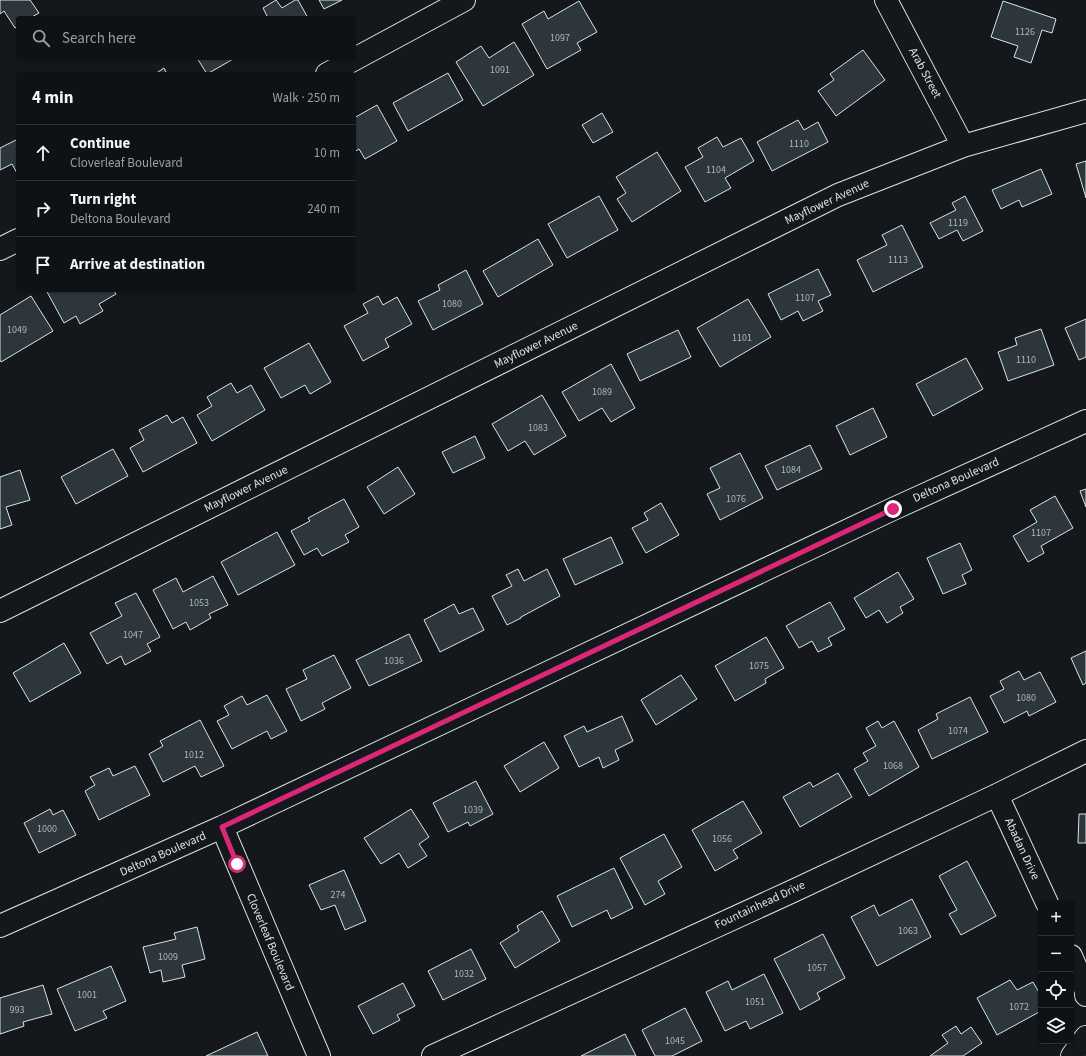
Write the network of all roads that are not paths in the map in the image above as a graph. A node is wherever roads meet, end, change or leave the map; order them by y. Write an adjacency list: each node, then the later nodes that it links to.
1 (464, 0): 3 (street)
2 (886, 0): 7 (street, Arab Street)
3 (356, 58)
4 (353, 60): 5 (street)
5 (331, 72)
6 (1086, 111): 7 (street, Mayflower Avenue)
7 (963, 146): 11 (street, Mayflower Avenue)
8 (16, 241): 9 (street)
9 (0, 249)
10 (1086, 421): 14 (street, Deltona Boulevard)
11 (0, 611)
12 (1086, 750): 13 (street, Fountainhead Drive)
13 (997, 795): 15 (street, Abadan Drive); 21 (street, Fountainhead Drive)
14 (222, 827): 16 (street, Deltona Boulevard); 20 (street, Cloverleaf Boulevard)
15 (1047, 900)
16 (0, 926)
17 (1074, 963): 18 (street)
18 (1086, 995)
19 (1086, 1037): 22 (street)
20 (319, 1056)
21 (432, 1056)
22 (1072, 1056)

